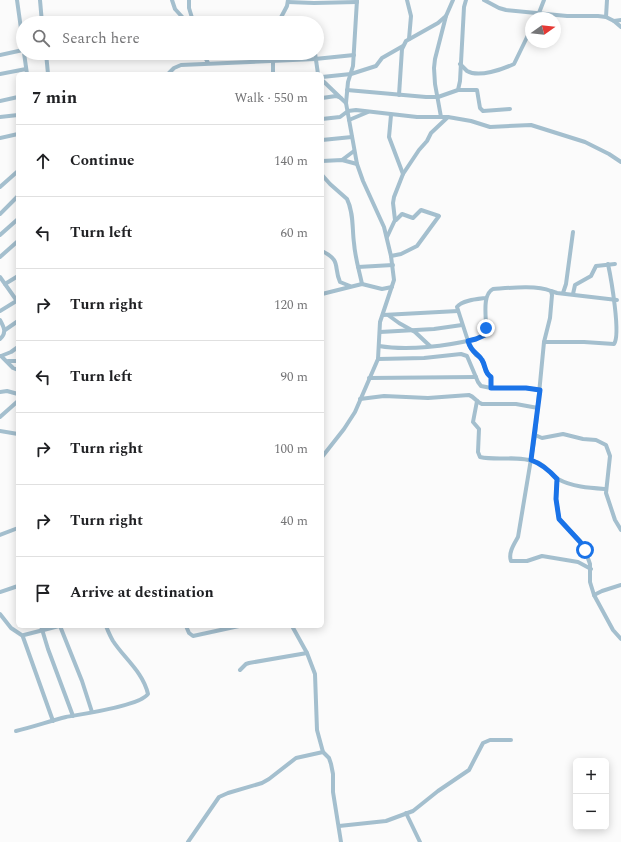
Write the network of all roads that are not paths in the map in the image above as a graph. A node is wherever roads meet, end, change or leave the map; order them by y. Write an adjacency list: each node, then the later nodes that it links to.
1 (17, 0): 15 (street)
2 (40, 0): 16 (street)
3 (172, 0): 17 (street)
4 (189, 0): 18 (street)
5 (407, 0): 26 (street)
6 (453, 0): 20 (street)
7 (466, 0): 39 (street)
8 (484, 0): 14 (street)
9 (544, 0): 13 (street)
10 (607, 0): 22 (street)
11 (288, 1): 12 (street); 19 (street)
12 (357, 1): 31 (street)
13 (540, 12)
14 (525, 14)
15 (19, 16)
16 (41, 16)
17 (183, 16)
18 (189, 16)
19 (281, 16)
20 (446, 16): 26 (street); 54 (street)
21 (561, 17): 22 (street)
22 (606, 17): 24 (street)
23 (621, 20): 24 (street)
24 (614, 21): 25 (street)
25 (621, 26)
26 (409, 39): 28 (street)
27 (525, 39): 39 (street)
28 (403, 46): 47 (street); 52 (street)
29 (16, 51): 30 (street)
30 (0, 54)
31 (354, 55): 32 (street); 47 (street)
32 (324, 58)
33 (25, 60): 40 (street)
34 (47, 60): 41 (street)
35 (206, 60): 38 (street)
36 (273, 60): 38 (street); 43 (street)
37 (315, 60): 44 (street)
38 (208, 64): 42 (street)
39 (460, 64): 51 (street)
40 (27, 72)
41 (48, 72)
42 (170, 72)
43 (273, 72)
44 (318, 72)
45 (16, 73): 46 (street)
46 (0, 74)
47 (351, 74): 48 (street); 50 (street)
48 (324, 78)
49 (324, 80): 56 (street)
50 (347, 90): 52 (street); 58 (street)
51 (458, 90): 54 (street); 59 (street)
52 (399, 94): 54 (street)
53 (16, 97): 57 (street)
54 (438, 97): 66 (street)
55 (324, 98): 56 (street)
56 (343, 98): 58 (street)
57 (0, 101)
58 (346, 103): 60 (street)
59 (510, 108)
60 (348, 112): 61 (street); 64 (street); 69 (street)
61 (368, 112): 63 (street); 69 (street)
62 (16, 115): 65 (street)
63 (390, 115): 66 (street); 80 (street)
64 (340, 116): 68 (street); 69 (street)
65 (0, 117)
66 (441, 117): 67 (street)
67 (448, 117): 77 (street); 80 (street)
68 (324, 119)
69 (349, 121): 71 (street)
70 (16, 134): 72 (street)
71 (352, 137): 73 (street); 74 (street)
72 (0, 138)
73 (324, 140)
74 (354, 150): 75 (street); 78 (street)
75 (342, 160): 76 (street); 78 (street)
76 (324, 161)
77 (621, 162)
78 (357, 164): 89 (street)
79 (16, 173): 82 (street)
80 (403, 174): 86 (street)
81 (324, 177): 97 (street)
82 (0, 187)
83 (16, 198): 84 (street)
84 (0, 214)
85 (16, 220): 88 (street)
86 (395, 220): 89 (street); 92 (street)
87 (572, 232): 106 (street)
88 (0, 235)
89 (387, 238): 92 (street)
90 (16, 242): 93 (street)
91 (324, 252): 102 (street)
92 (391, 256): 96 (street)
93 (0, 257)
94 (608, 264): 95 (street); 107 (street); 110 (street)
95 (615, 264)
96 (393, 265): 97 (street); 103 (street)
97 (358, 267): 101 (street)
98 (0, 277): 100 (street)
99 (16, 277): 100 (street)
100 (5, 284): 109 (street)
101 (362, 284): 102 (street); 103 (street)
102 (350, 286): 105 (street)
103 (392, 287): 114 (street)
104 (551, 291): 106 (street); 108 (street); 124 (street)
105 (324, 292)
106 (563, 293): 107 (street)
107 (573, 294): 110 (street)
108 (486, 298): 113 (street); 123 (street)
109 (16, 300)
110 (617, 300): 124 (street)
111 (16, 302): 112 (street)
112 (0, 311)
113 (458, 311): 115 (street); 118 (street)
114 (382, 315): 115 (street); 121 (street)
115 (388, 315): 120 (street)
116 (0, 320): 119 (street)
117 (16, 322): 119 (street)
118 (462, 325): 120 (street); 123 (street)
119 (5, 330): 122 (street)
120 (412, 330): 121 (street); 126 (street)
121 (380, 332): 125 (street)
122 (0, 339)
123 (468, 341): 126 (street); 135 (street)
124 (544, 342): 136 (street)
125 (379, 346): 126 (street); 129 (street)
126 (430, 346)
127 (16, 348): 128 (street)
128 (1, 356): 130 (street)
129 (378, 359): 133 (street); 134 (street)
130 (8, 361): 131 (street); 132 (street)
131 (16, 361)
132 (16, 369)
133 (476, 377): 134 (street); 135 (street)
134 (369, 378): 139 (street)
135 (491, 388): 136 (street)
136 (540, 390): 142 (street)
137 (0, 392): 138 (street)
138 (16, 393)
139 (360, 399): 140 (street); 148 (street)
140 (477, 401): 142 (street); 150 (street)
141 (16, 403): 143 (street)
142 (538, 408): 146 (street)
143 (0, 417)
144 (0, 431): 145 (street)
145 (16, 434)
146 (535, 436): 150 (street); 152 (street)
147 (324, 447): 148 (street)
148 (329, 448): 149 (street)
149 (324, 454)
150 (531, 460): 151 (street); 156 (street)
151 (557, 479): 152 (street); 156 (street)
152 (606, 489): 154 (street)
153 (16, 529): 155 (street)
154 (621, 530)
155 (0, 535)
156 (591, 569): 160 (street)
157 (621, 585): 160 (street)
158 (16, 586): 159 (street)
159 (0, 592)
160 (594, 595): 169 (street)
161 (0, 614): 168 (street)
162 (42, 628): 168 (street); 173 (street)
163 (61, 628): 172 (street)
164 (107, 628): 172 (street)
165 (187, 628): 166 (street)
166 (230, 628)
167 (293, 628): 170 (street)
168 (23, 636): 174 (street)
169 (621, 639)
170 (307, 653): 171 (street); 177 (street)
171 (240, 670)
172 (92, 712): 173 (street)
173 (73, 716): 174 (street)
174 (53, 721): 175 (street)
175 (16, 731)
176 (511, 740): 178 (street)
177 (322, 752): 179 (street); 180 (street)
178 (406, 813): 179 (street); 182 (street)
179 (339, 826): 181 (street)
180 (188, 842)
181 (340, 842)
182 (420, 842)

